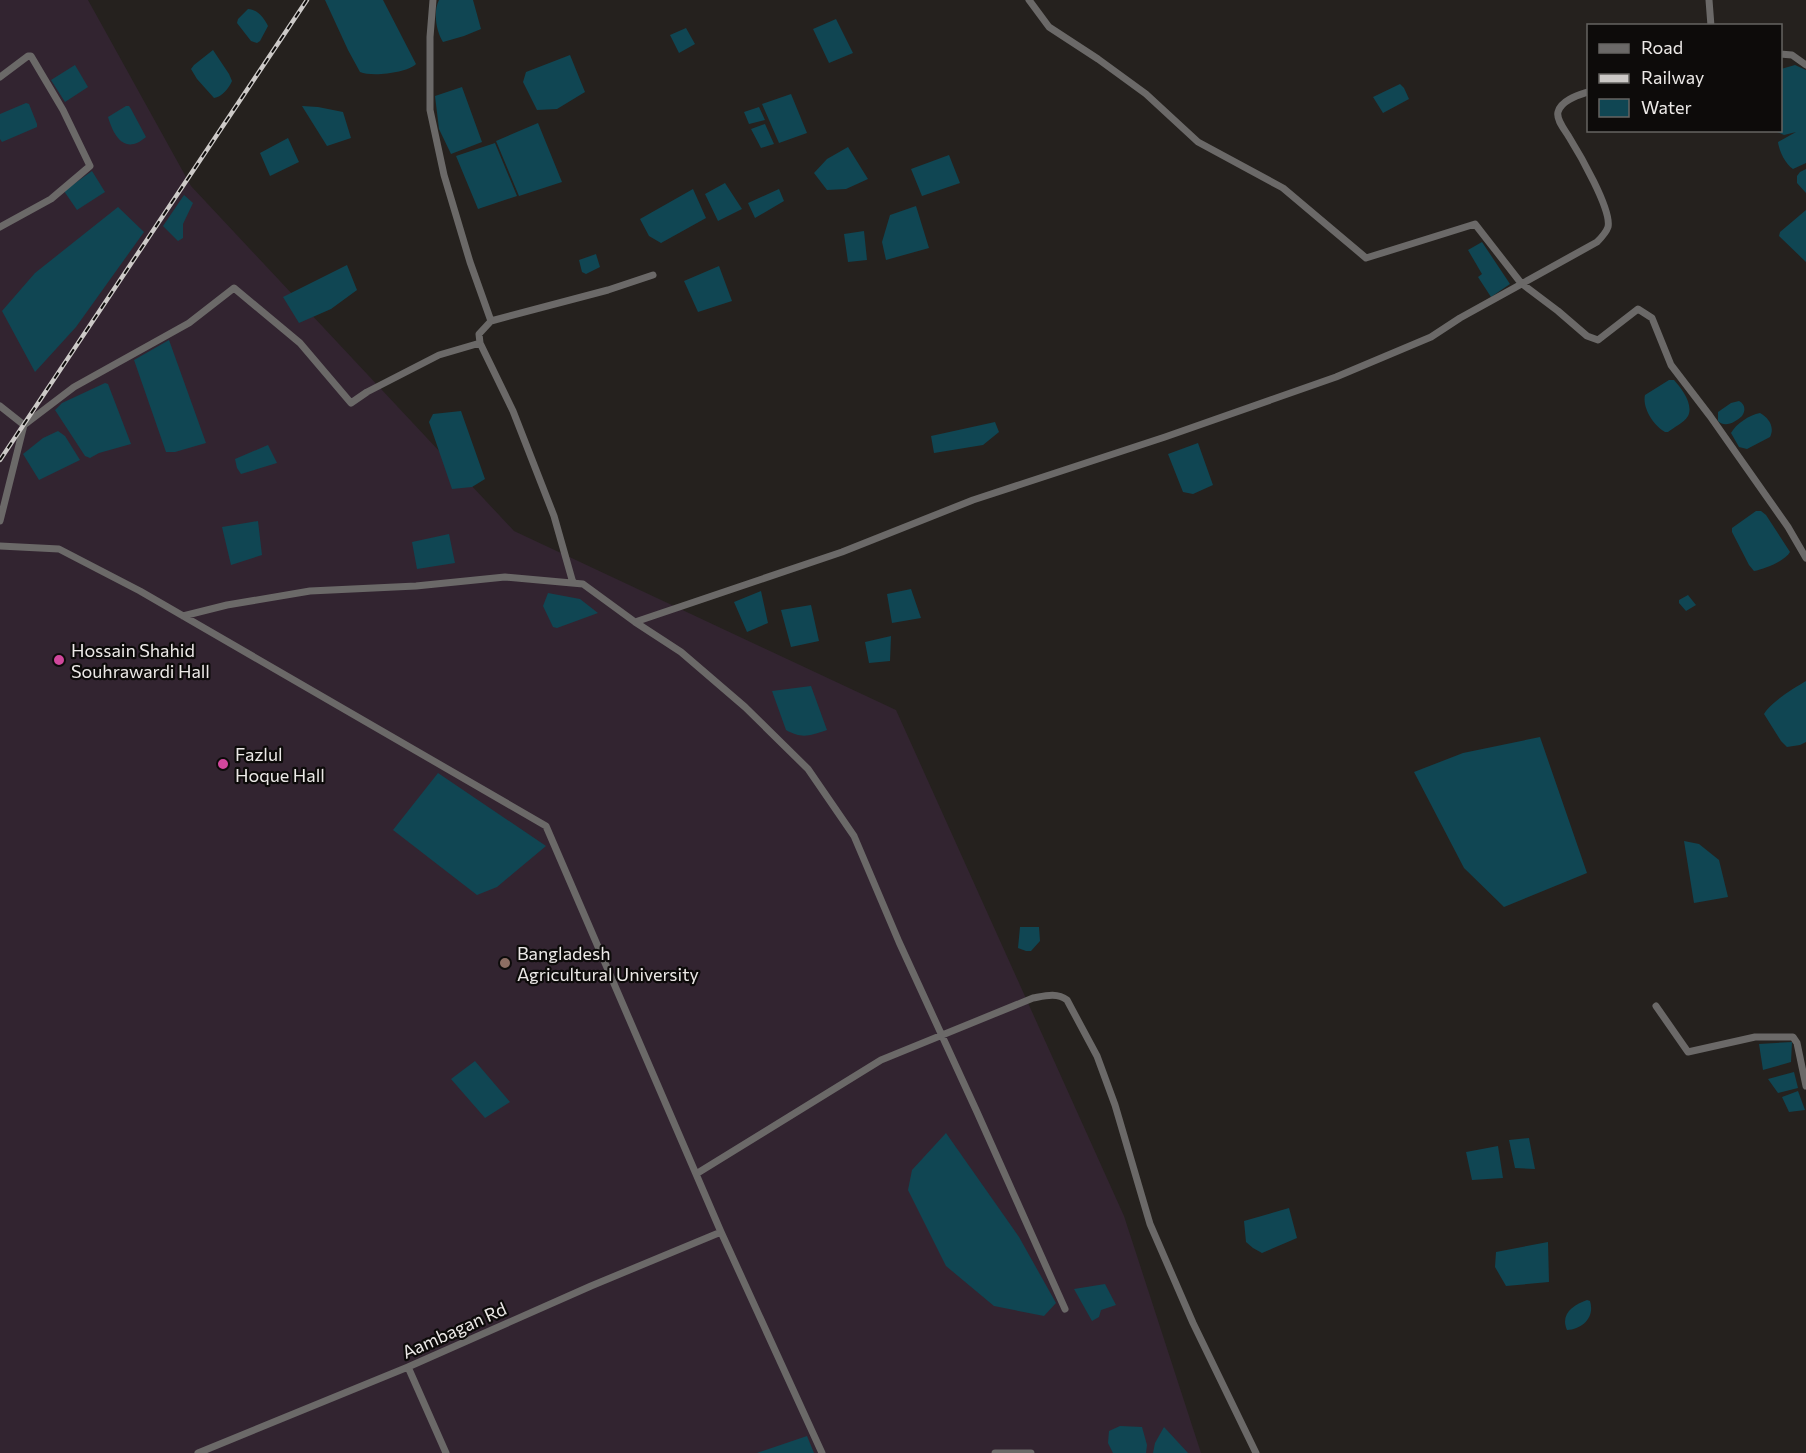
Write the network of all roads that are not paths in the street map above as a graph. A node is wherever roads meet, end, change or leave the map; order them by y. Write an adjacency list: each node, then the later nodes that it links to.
1 (433, 0): 12 (street)
2 (1029, 0): 11 (street)
3 (1709, 0): 4 (street)
4 (1710, 24)
5 (1782, 54): 6 (street)
6 (1806, 65)
7 (0, 77): 9 (street)
8 (1587, 92): 11 (street)
9 (0, 227)
10 (653, 275): 12 (street)
11 (1521, 283): 18 (street); 21 (street)
12 (491, 321): 13 (street)
13 (480, 343): 15 (street); 19 (street)
14 (0, 406): 15 (street)
15 (24, 424): 16 (street)
16 (0, 521)
17 (0, 546): 20 (street)
18 (1806, 558)
19 (573, 583): 20 (street); 21 (street)
20 (183, 616): 25 (street)
21 (635, 622): 23 (street)
22 (1656, 1006): 24 (street)
23 (942, 1036): 25 (street); 27 (street); 34 (street)
24 (1806, 1086)
25 (696, 1174): 26 (street)
26 (721, 1232): 28 (street, Aambagan Rd); 31 (street)
27 (1065, 1309)
28 (408, 1367): 29 (street, Aambagan Rd); 30 (street)
29 (198, 1453)
30 (446, 1453)
31 (822, 1453)
32 (995, 1453): 33 (street)
33 (1031, 1453)
34 (1256, 1453)

